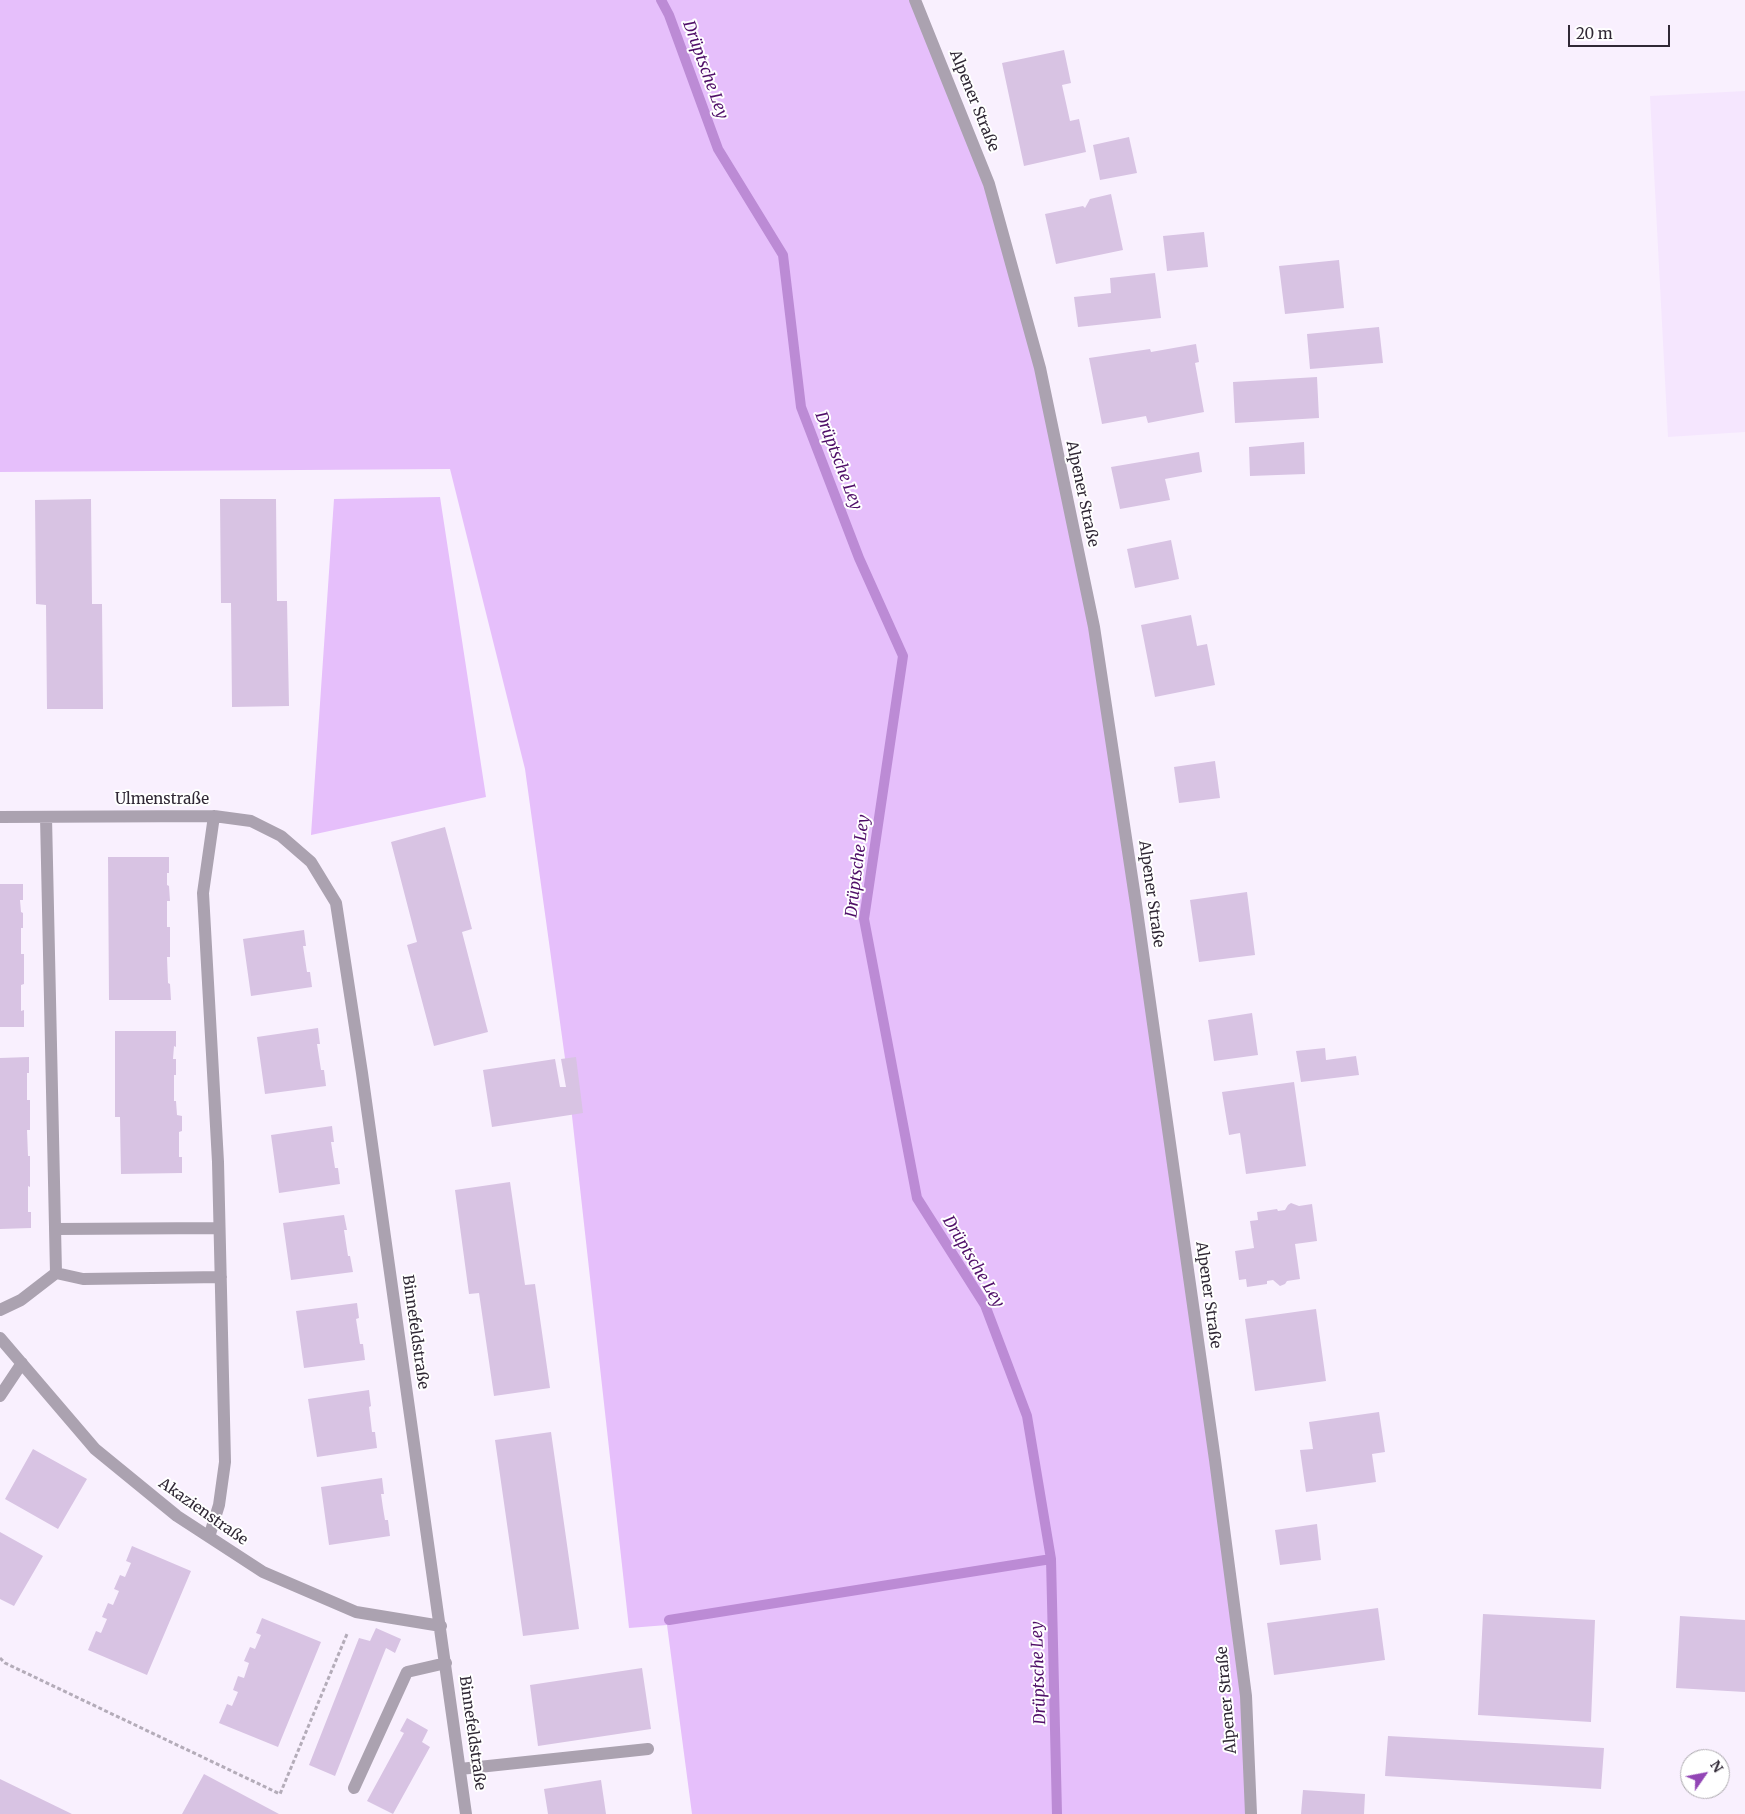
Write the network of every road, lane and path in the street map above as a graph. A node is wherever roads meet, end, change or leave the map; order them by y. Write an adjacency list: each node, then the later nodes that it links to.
1 (915, 0): 23 (street, Alpener Straße)
2 (214, 816): 3 (street, Ulmenstraße); 5 (street, Ulmenstraße); 6 (street)
3 (46, 817): 4 (street, Ulmenstraße); 7 (street)
4 (0, 818)
5 (311, 862): 16 (street, Binnefeldstraße)
6 (219, 1228): 7 (street); 9 (street)
7 (56, 1229): 8 (street)
8 (56, 1273): 9 (street); 10 (street)
9 (221, 1277): 14 (street)
10 (0, 1310)
11 (0, 1338): 12 (street, Akazienstraße)
12 (22, 1362): 13 (street); 14 (street, Akazienstraße)
13 (0, 1396)
14 (209, 1537): 15 (street, Akazienstraße)
15 (356, 1612): 16 (street, Akazienstraße); 17 (path)
16 (441, 1626): 18 (street, Binnefeldstraße)
17 (0, 1658)
18 (446, 1663): 20 (street, Binnefeldstraße); 21 (street)
19 (648, 1749): 20 (street)
20 (460, 1769): 22 (street, Binnefeldstraße)
21 (354, 1788)
22 (466, 1814)
23 (1251, 1814)

